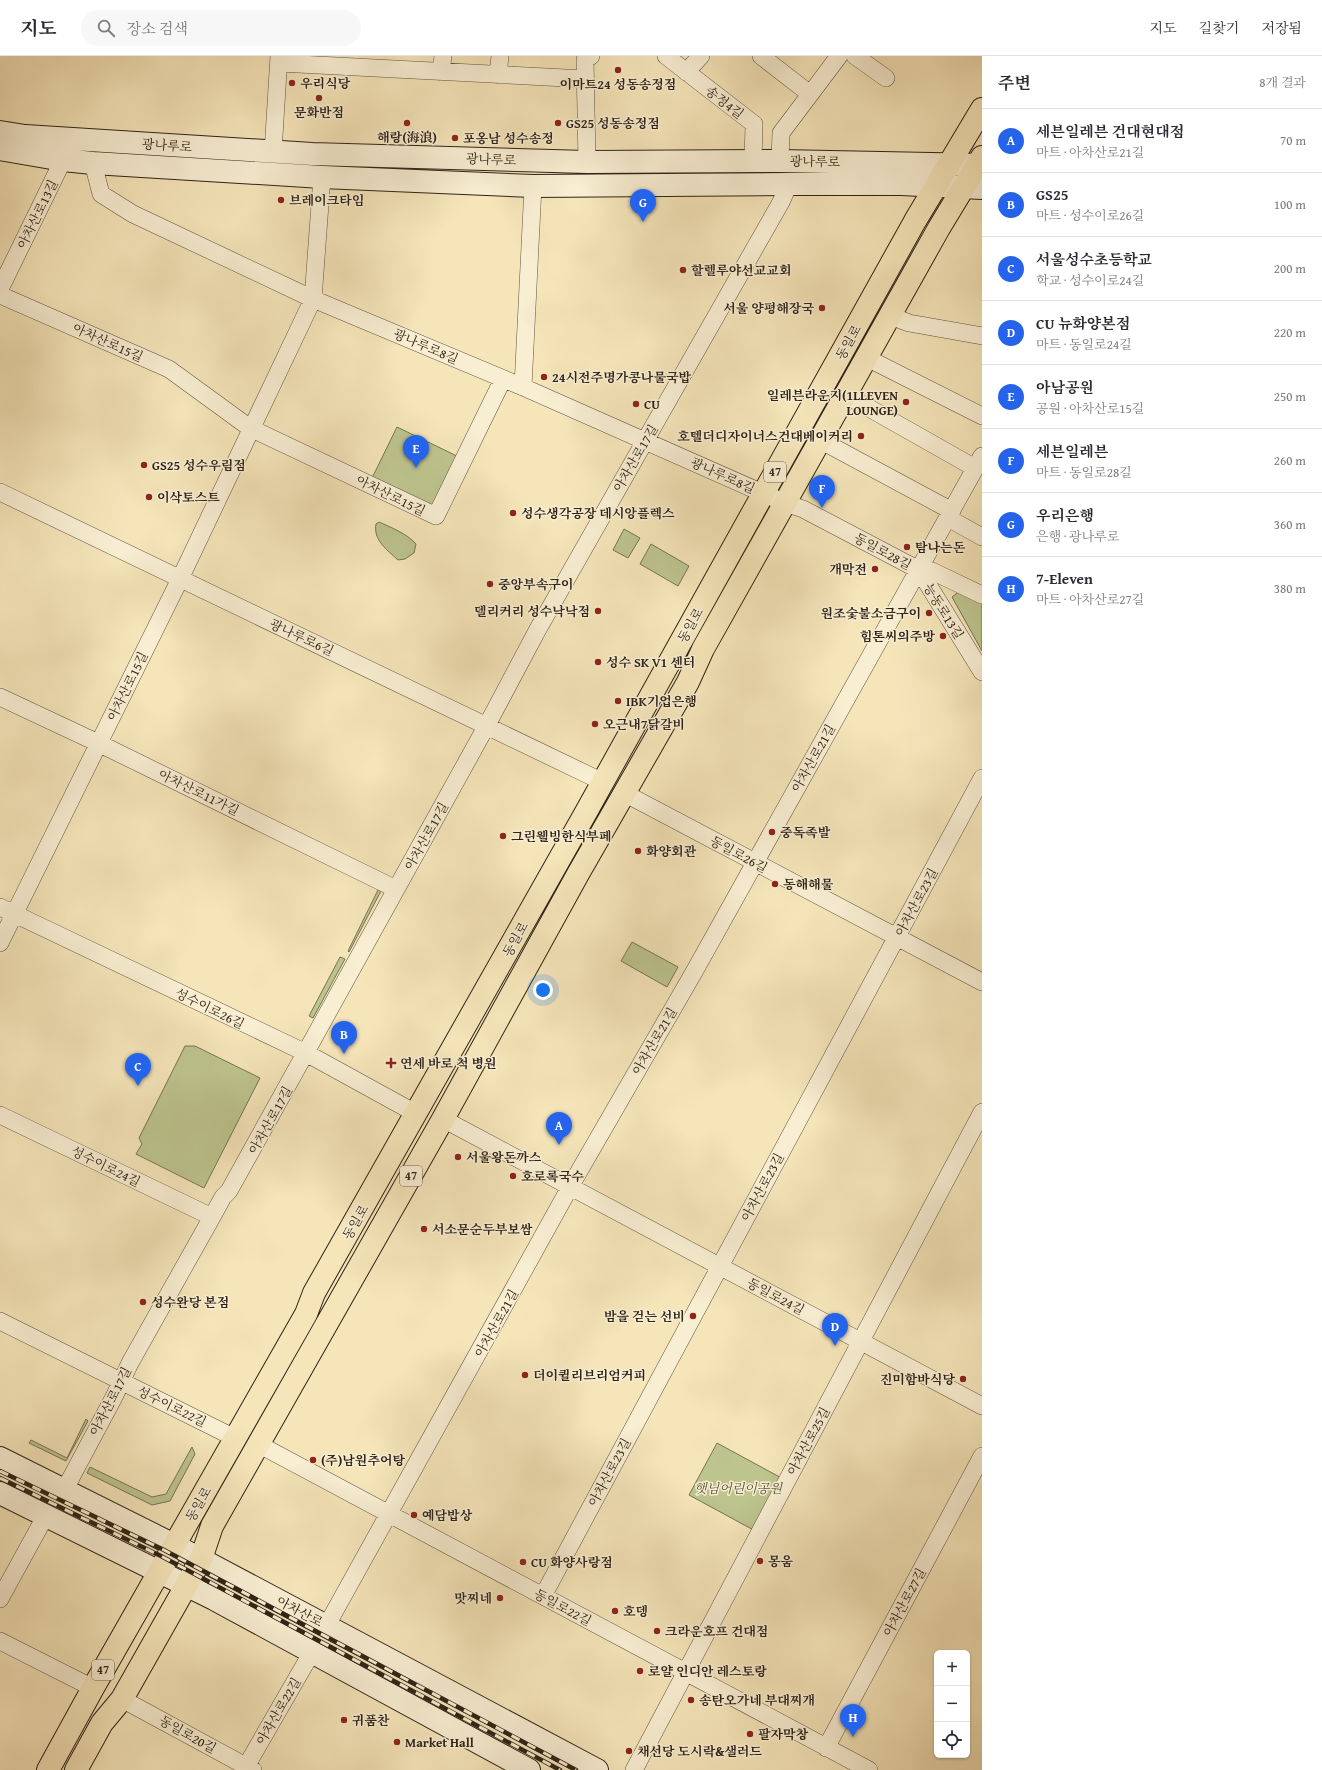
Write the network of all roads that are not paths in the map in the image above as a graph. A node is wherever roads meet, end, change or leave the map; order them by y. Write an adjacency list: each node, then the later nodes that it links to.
1 (500, 56): 13 (street)
2 (666, 56): 12 (street, 송정4길)
3 (701, 56): 12 (street)
4 (761, 56): 16 (street)
5 (839, 56): 16 (street)
6 (855, 56): 14 (street)
7 (586, 57): 15 (street)
8 (279, 60): 9 (street); 20 (street)
9 (336, 61): 10 (street)
10 (388, 63): 11 (street)
11 (442, 64): 13 (street)
12 (686, 72): 22 (street, 송정4길)
13 (498, 75): 15 (street)
14 (886, 78)
15 (585, 79): 24 (street)
16 (810, 94): 23 (street)
17 (982, 109): 27 (main road, 동일로 / 47)
18 (0, 132): 20 (main road, 광나루로)
19 (0, 149): 21 (main road, 광나루로)
20 (274, 152): 24 (main road, 광나루로)
21 (63, 160): 26 (main road, 광나루로); 35 (street, 아차산로13길)
22 (753, 161): 23 (main road, 광나루로); 24 (main road, 광나루로)
23 (780, 161): 27 (main road, 광나루로)
24 (587, 162): 32 (main road)
25 (980, 162): 27 (main road, 광나루로); 33 (main road, 동일로 / 47)
26 (93, 163): 28 (main road, 광나루로); 37 (street, 광나루로8길)
27 (950, 164): 30 (main road, 동일로 / 47)
28 (322, 177): 31 (main road, 광나루로); 37 (street, 아차산로15길)
29 (789, 184): 30 (main road, 광나루로); 32 (main road, 광나루로); 46 (street, 아차산로17길)
30 (936, 185): 33 (main road, 광나루로); 34 (main road, 동일로 / 47)
31 (533, 186): 32 (main road, 광나루로); 42 (street)
32 (586, 187)
33 (973, 187): 38 (main road, 동일로 / 47)
34 (892, 262): 38 (main road); 50 (main road, 동일로 / 47)
35 (0, 289)
36 (0, 295): 45 (street, 아차산로15길)
37 (313, 299): 41 (street, 광나루로8길); 45 (street, 아차산로15길)
38 (893, 311): 39 (street); 40 (main road, 동일로 / 47)
39 (982, 336)
40 (866, 358): 43 (main road, 동일로 / 47); 44 (street, 동일로)
41 (503, 379): 42 (street, 광나루로8길); 45 (street, 아차산로15길)
42 (522, 387): 46 (street, 광나루로8길)
43 (846, 395): 47 (main road, 동일로 / 47); 48 (street)
44 (982, 416)
45 (250, 428): 57 (street, 아차산로15길)
46 (644, 440): 50 (street, 광나루로8길); 61 (street, 아차산로17길)
47 (820, 440): 51 (main road, 동일로 / 47); 52 (street)
48 (978, 471): 52 (street, 아차산로21길)
49 (0, 492): 57 (street, 광나루로6길)
50 (763, 493): 51 (street, 광나루로8길); 53 (main road, 동일로 / 47)
51 (785, 503): 55 (main road, 동일로 / 47); 56 (street, 동일로28길)
52 (950, 515): 54 (street); 56 (street, 아차산로21길)
53 (742, 531): 55 (main road); 65 (main road, 동일로 / 47)
54 (982, 537)
55 (752, 561): 63 (main road, 동일로 / 47)
56 (919, 570): 58 (street, 동일로28길); 59 (street, 능동로13길); 67 (street, 아차산로21길)
57 (180, 579): 61 (street, 광나루로6길); 62 (street, 아차산로15길)
58 (982, 595)
59 (982, 672)
60 (0, 697): 62 (street, 아차산로11가길)
61 (487, 725): 65 (street, 광나루로6길); 68 (street, 아차산로17길)
62 (98, 743): 68 (street, 아차산로11가길); 69 (street, 아차산로15길)
63 (636, 773): 65 (main road); 66 (main road, 동일로 / 47)
64 (982, 778): 70 (street, 아차산로23길)
65 (603, 782): 75 (main road, 동일로 / 47)
66 (624, 793): 67 (street, 동일로26길); 77 (main road, 동일로 / 47)
67 (755, 862): 70 (street, 동일로26길); 79 (street, 아차산로21길)
68 (396, 889): 73 (street, 아차산로17길)
69 (7, 910): 71 (street, 아차산로15길); 73 (street, 성수이로26길)
70 (897, 937): 72 (street, 동일로26길); 82 (street, 아차산로23길)
71 (0, 943)
72 (982, 982)
73 (306, 1053): 75 (street, 성수이로26길); 81 (street, 아차산로17길)
74 (982, 1112): 84 (street, 아차산로25길)
75 (417, 1114): 78 (main road, 동일로 / 47)
76 (0, 1115): 81 (street, 성수이로24길)
77 (443, 1118): 79 (street, 동일로24길); 80 (main road, 동일로 / 47)
78 (402, 1141): 80 (main road); 87 (main road, 동일로 / 47)
79 (570, 1187): 82 (street, 동일로24길); 94 (street, 아차산로21길)
80 (402, 1192): 88 (main road, 동일로 / 47)
81 (212, 1217): 85 (street, 아차산로17길)
82 (720, 1266): 84 (street, 동일로24길); 100 (street, 아차산로23길)
83 (0, 1321): 85 (street, 성수이로22길)
84 (861, 1341): 86 (street, 동일로24길); 105 (street, 아차산로25길)
85 (121, 1382): 87 (street, 성수이로22길); 92 (street, 아차산로17길)
86 (982, 1406)
87 (233, 1443): 91 (main road); 96 (main road, 동일로 / 47)
88 (258, 1444): 91 (main road, 동일로 / 47); 94 (street, 동일로22길)
89 (982, 1456): 108 (street, 아차산로27길)
90 (0, 1458): 92 (main road, 아차산로)
91 (238, 1480): 97 (main road, 동일로 / 47)
92 (65, 1489): 96 (main road, 아차산로)
93 (0, 1493): 95 (main road)
94 (389, 1514): 100 (street, 동일로22길); 102 (street, 아차산로21길)
95 (46, 1515): 98 (main road); 101 (street)
96 (174, 1545): 97 (main road, 아차산로); 98 (main road, 동일로 / 47)
97 (201, 1559): 99 (main road, 동일로 / 47); 102 (main road, 아차산로)
98 (159, 1572): 99 (main road); 106 (main road, 동일로 / 47)
99 (186, 1586): 104 (main road); 107 (main road, 동일로 / 47)
100 (542, 1596): 105 (street, 동일로22길)
101 (0, 1599)
102 (327, 1625): 113 (main road, 아차산로)
103 (0, 1641): 106 (street)
104 (312, 1652): 109 (street, 아차산로22길); 112 (main road)
105 (685, 1672): 108 (street, 동일로22길); 114 (street, 아차산로25길)
106 (93, 1688): 110 (main road, 동일로 / 47)
107 (122, 1699): 109 (street, 동일로20길); 111 (main road, 동일로 / 47)
108 (826, 1748): 115 (street, 동일로22길)
109 (248, 1769)
110 (48, 1770)
111 (76, 1770)
112 (529, 1770)
113 (596, 1770)
114 (634, 1770)
115 (869, 1770)

